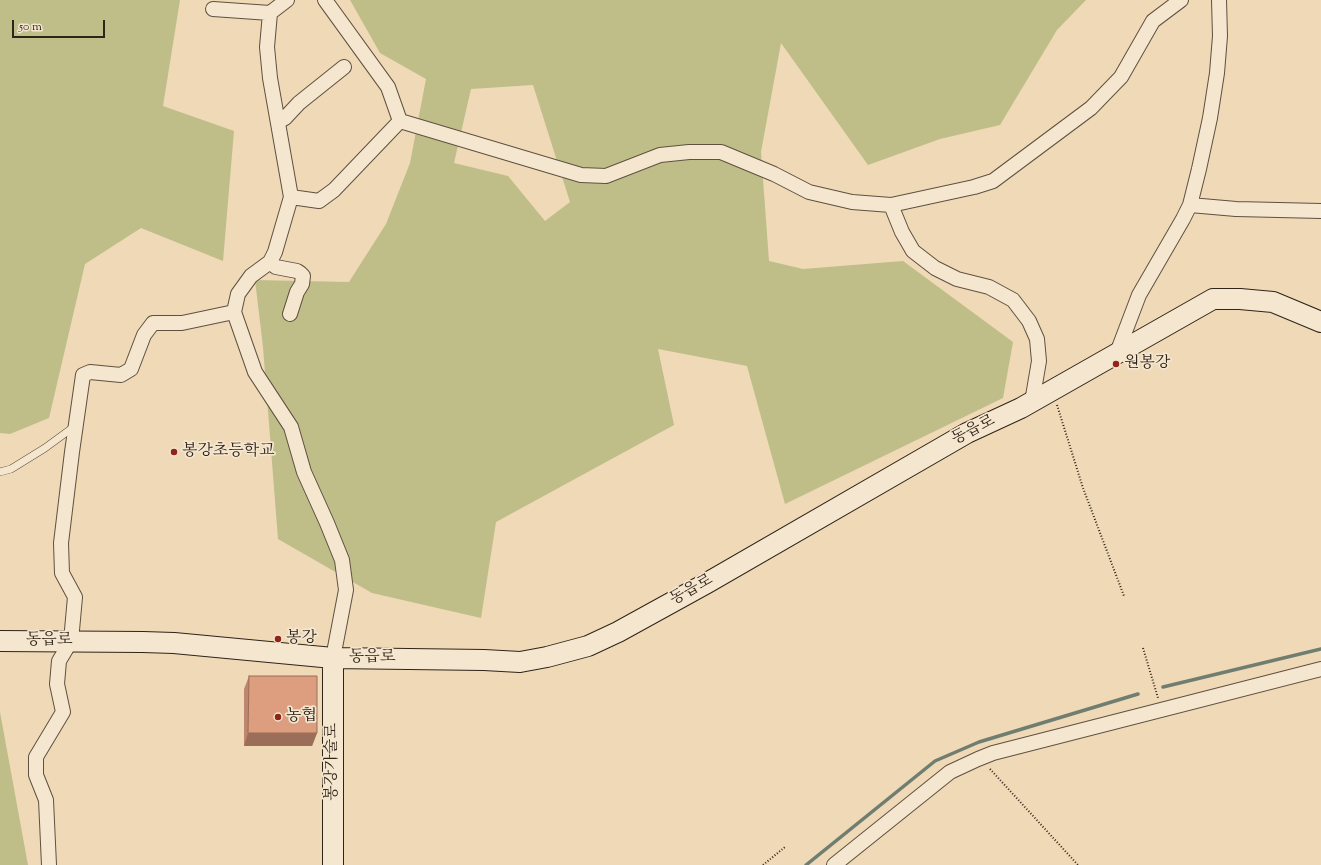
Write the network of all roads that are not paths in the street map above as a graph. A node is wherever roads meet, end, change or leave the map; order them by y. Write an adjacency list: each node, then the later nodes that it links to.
1 (287, 0): 6 (street)
2 (325, 0): 8 (street)
3 (1181, 0): 11 (street)
4 (1219, 0): 12 (street)
5 (213, 9): 6 (street)
6 (270, 14): 9 (street)
7 (344, 67): 9 (street)
8 (400, 121): 10 (street); 11 (street)
9 (278, 122): 10 (street)
10 (291, 197): 14 (street)
11 (891, 205): 19 (street)
12 (1190, 205): 13 (street); 18 (street)
13 (1321, 211)
14 (270, 262): 15 (street); 16 (street)
15 (234, 312): 20 (street); 24 (street)
16 (290, 314)
17 (1321, 322): 18 (main road, 동읍로)
18 (1117, 353): 19 (main road, 동읍로)
19 (1032, 402): 24 (main road, 동읍로)
20 (75, 426): 21 (lane); 23 (street)
21 (0, 472)
22 (0, 641): 23 (main road, 동읍로)
23 (71, 641): 24 (main road, 동읍로); 26 (street)
24 (334, 658): 27 (main road, 봉강가술로)
25 (1321, 669): 28 (street)
26 (50, 865)
27 (333, 865)
28 (834, 865)

